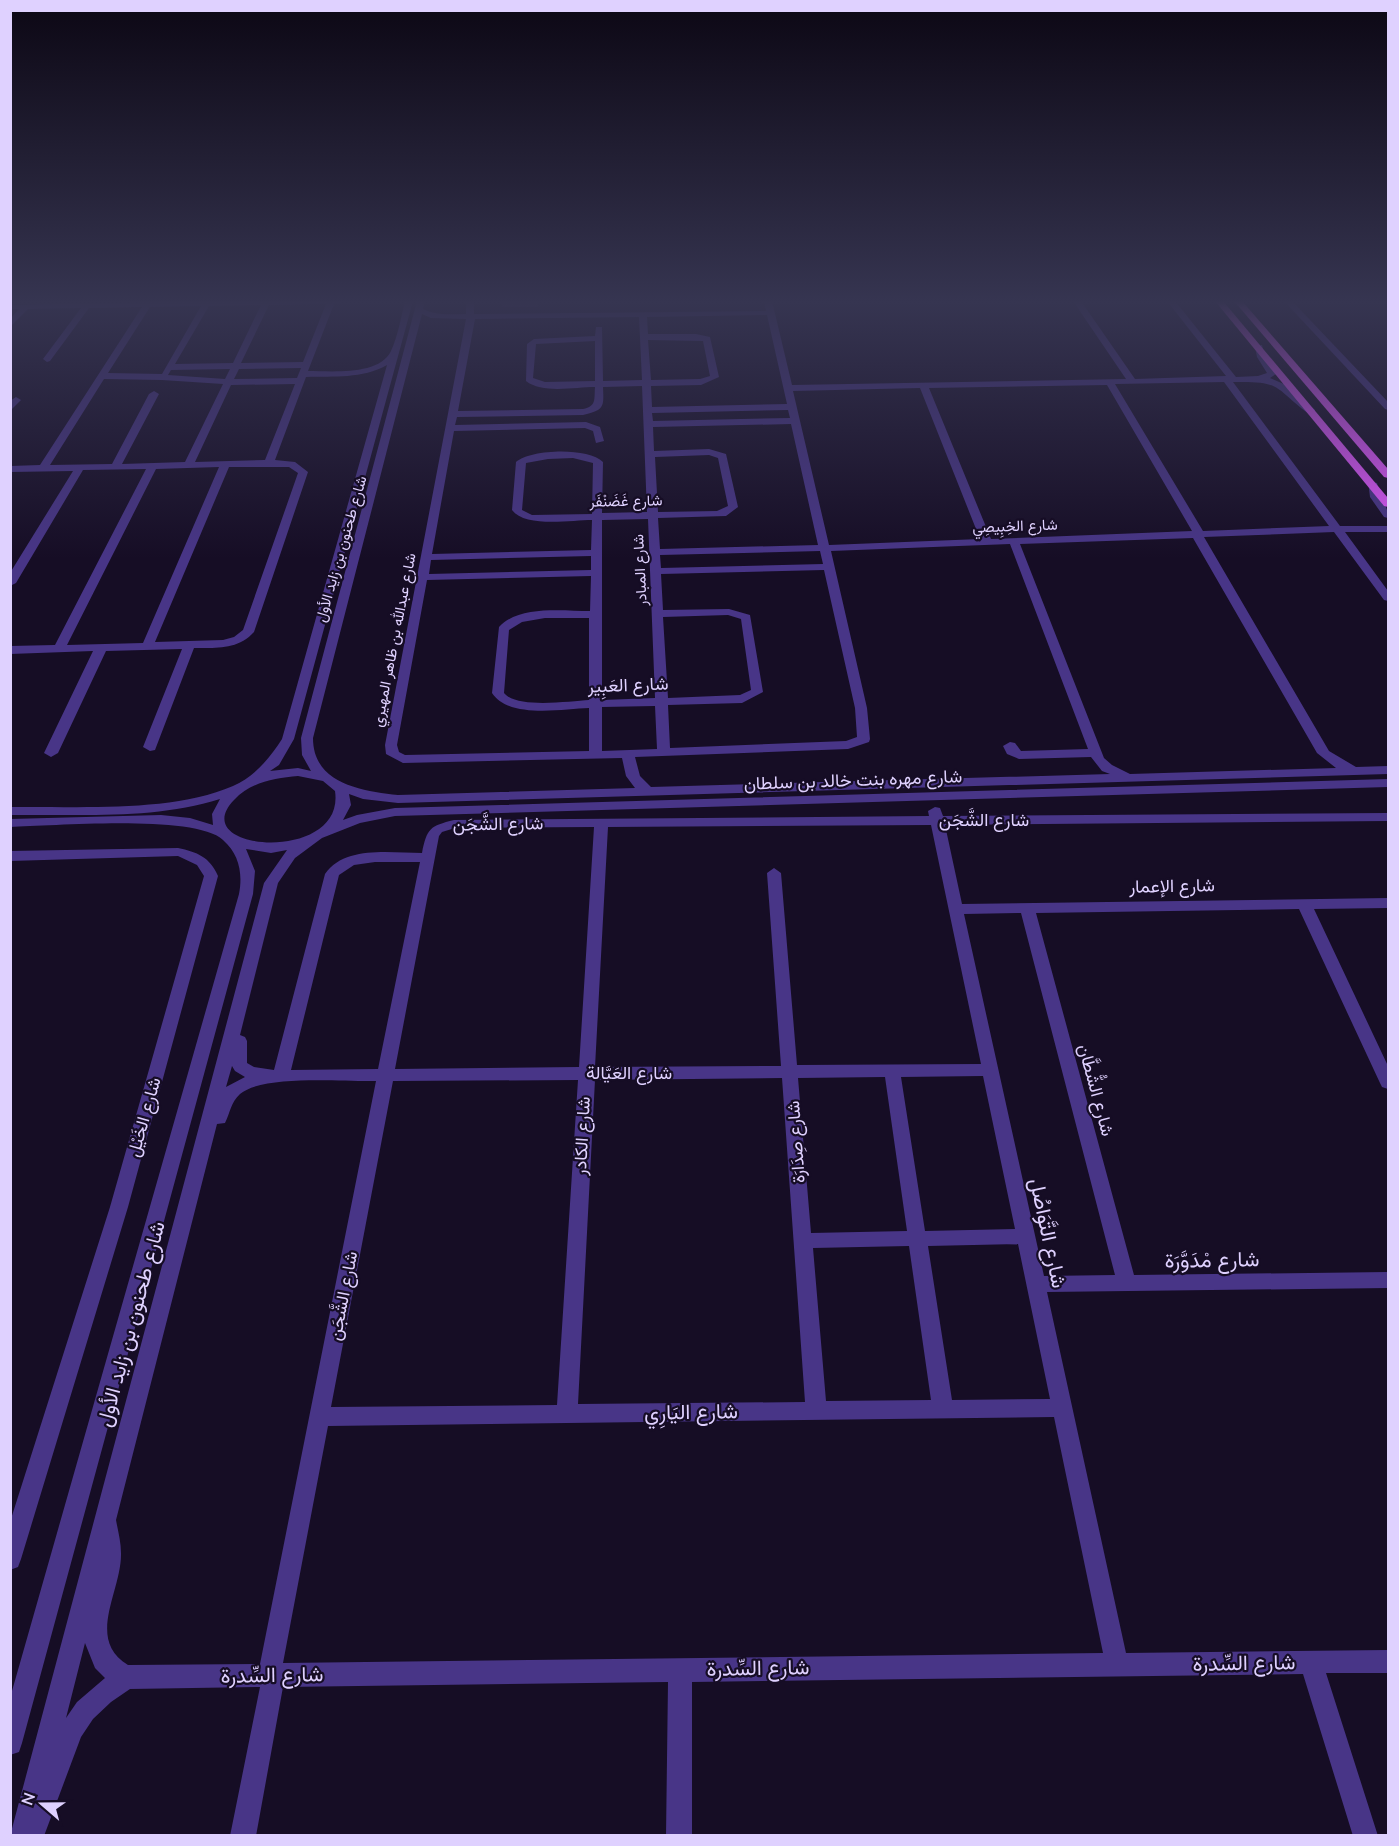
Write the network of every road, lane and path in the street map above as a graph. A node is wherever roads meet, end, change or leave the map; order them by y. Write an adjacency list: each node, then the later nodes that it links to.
1 (93, 387): 36 (street)
2 (224, 387): 33 (street)
3 (298, 387): 31 (street)
4 (382, 387): 19 (street)
5 (385, 387): 19 (street, شارع طحنون بن زايد الأول)
6 (399, 387): 85 (street, شارع طحنون بن زايد الأول)
7 (458, 387): 24 (street, شارع عبدالله بن ظاهر المهيري)
8 (598, 387): 24 (street)
9 (646, 387): 23 (street, شارع المبادر)
10 (826, 387): 18 (street)
11 (924, 387): 50 (street)
12 (1113, 387): 49 (street)
13 (1235, 387): 47 (street)
14 (1285, 387): 25 (street)
15 (1293, 387): 25 (main road)
16 (1313, 387): 39 (main road)
17 (1370, 387): 22 (street)
18 (788, 388): 21 (street, شارع عبدالله بن ظاهر المهيري)
19 (384, 392): 87 (street, شارع طحنون بن زايد الأول)
20 (154, 394): 35 (street)
21 (791, 407): 23 (street); 26 (street, شارع عبدالله بن ظاهر المهيري)
22 (1389, 407)
23 (648, 410): 27 (street, شارع المبادر)
24 (453, 414): 28 (street, شارع عبدالله بن ظاهر المهيري)
25 (1315, 414): 40 (main road)
26 (795, 421): 27 (street); 52 (street, شارع عبدالله بن ظاهر المهيري)
27 (649, 424): 30 (street, شارع المبادر)
28 (451, 428): 29 (street); 55 (street, شارع عبدالله بن ظاهر المهيري)
29 (599, 441)
30 (649, 454): 42 (street, شارع المبادر); 42 (street, شارع غَضَنْفَر)
31 (269, 463): 32 (street); 64 (street)
32 (225, 464): 33 (street); 65 (street)
33 (189, 465): 34 (street)
34 (152, 466): 35 (street); 67 (street)
35 (115, 467): 37 (street)
36 (43, 468): 37 (street); 38 (street)
37 (79, 468): 60 (street)
38 (10, 469)
39 (1389, 475)
40 (1371, 483): 41 (main road); 43 (street)
41 (1389, 504)
42 (652, 515): 44 (street, شارع غَضَنْفَر); 53 (street, شارع المبادر)
43 (1389, 515)
44 (597, 517): 44 (street, شارع غَضَنْفَر); 54 (street)
45 (1389, 524): 46 (street, شارع الخِبِيصِي)
46 (1377, 528): 47 (street, شارع الخِبِيصِي); 48 (street, شارع الخِبِيصِي)
47 (1337, 529): 49 (street, شارع الخِبِيصِي); 61 (street)
48 (1389, 529)
49 (1199, 535): 51 (street, شارع الخِبِيصِي); 75 (street)
50 (987, 542): 51 (street, شارع الخِبِيصِي); 52 (street, شارع الخِبِيصِي)
51 (1014, 542): 78 (street)
52 (824, 548): 53 (street, شارع الخِبِيصِي); 56 (street, شارع عبدالله بن ظاهر المهيري)
53 (654, 552): 57 (street, شارع المبادر)
54 (597, 554): 55 (street); 58 (street)
55 (426, 557): 59 (street, شارع عبدالله بن ظاهر المهيري)
56 (827, 567): 57 (street); 74 (street, شارع عبدالله بن ظاهر المهيري)
57 (654, 571): 62 (street, شارع المبادر)
58 (596, 573): 59 (street); 63 (street)
59 (423, 576): 77 (street, شارع عبدالله بن ظاهر المهيري)
60 (10, 583)
61 (1389, 598)
62 (657, 614): 69 (street, شارع المبادر); 69 (street, شارع العَبِير)
63 (595, 615): 70 (street); 70 (street, شارع العَبِير)
64 (189, 645): 65 (street); 72 (street)
65 (148, 646): 66 (street)
66 (101, 648): 67 (street); 73 (street)
67 (59, 649): 68 (street)
68 (11, 652)
69 (662, 702): 70 (street, شارع العَبِير); 74 (street, شارع المبادر)
70 (594, 704): 77 (street)
71 (1010, 746): 78 (street)
72 (150, 747)
73 (51, 753)
74 (664, 753): 76 (street, شارع عبدالله بن ظاهر المهيري)
75 (1324, 753): 80 (street); 81 (street)
76 (628, 754): 77 (street, شارع عبدالله بن ظاهر المهيري); 82 (street)
77 (596, 755)
78 (1097, 756): 83 (street); 84 (street)
79 (1389, 770): 80 (street, شارع مهره بنت خالد بن سلطان)
80 (1355, 771): 81 (street, شارع مهره بنت خالد بن سلطان)
81 (1318, 773): 83 (street, شارع مهره بنت خالد بن سلطان)
82 (630, 776): 88 (street); 89 (street)
83 (1130, 778): 84 (street, شارع مهره بنت خالد بن سلطان)
84 (1084, 780): 88 (street, شارع مهره بنت خالد بن سلطان)
85 (329, 781): 87 (street); 89 (street, شارع مهره بنت خالد بن سلطان); 97 (street)
86 (1389, 783): 90 (street, شارع مهره بنت خالد بن سلطان)
87 (244, 785): 92 (street); 98 (street)
88 (650, 792): 89 (street, شارع مهره بنت خالد بن سلطان)
89 (614, 794)
90 (966, 795): 91 (street, شارع مهره بنت خالد بن سلطان); 93 (street)
91 (904, 797): 93 (street); 97 (street, شارع مهره بنت خالد بن سلطان)
92 (10, 811)
93 (936, 815): 94 (street, شارع الشَّجَن); 96 (street, شارع الشَّجَن); 105 (street, شارع التَّوَاصُل)
94 (1389, 817)
95 (10, 823): 98 (street)
96 (601, 823): 100 (street, شارع الشَّجَن); 110 (street, شارع الكادر)
97 (316, 837): 98 (street); 106 (street, شارع طحنون بن زايد الأول)
98 (229, 838): 134 (street, شارع طحنون بن زايد الأول)
99 (10, 856): 127 (street, شارع الخَيْل)
100 (428, 858): 111 (street, شارع الشَّجَن); 112 (street)
101 (774, 873): 109 (street, شارع صِدَارَة)
102 (1389, 903): 103 (street, شارع الإعمار)
103 (1304, 904): 104 (street, شارع الإعمار); 113 (street)
104 (1027, 908): 105 (street, شارع الإعمار); 119 (street, شارع الشُّطَّان)
105 (956, 909): 107 (street, شارع التَّوَاصُل)
106 (244, 989): 112 (street, شارع العَيَّالة); 114 (street, شارع طحنون بن زايد الأول)
107 (991, 1070): 108 (street, شارع العَيَّالة); 115 (street, شارع التَّوَاصُل)
108 (892, 1071): 109 (street, شارع العَيَّالة); 116 (street)
109 (790, 1072): 110 (street, شارع العَيَّالة); 117 (street, شارع صِدَارَة)
110 (586, 1073): 111 (street, شارع العَيَّالة); 124 (street, شارع الكادر)
111 (384, 1075): 112 (street, شارع العَيَّالة); 125 (street, شارع الشَّجَن)
112 (274, 1076): 114 (street, شارع العَيَّالة)
113 (1389, 1083)
114 (189, 1195): 126 (street, شارع طحنون بن زايد الأول)
115 (1026, 1236): 116 (street); 120 (street, شارع التَّوَاصُل)
116 (916, 1239): 117 (street); 122 (street)
117 (803, 1241): 123 (street, شارع صِدَارَة)
118 (1389, 1280): 119 (street, شارع مْدَوَّرَة)
119 (1127, 1283): 120 (street, شارع مْدَوَّرَة)
120 (1035, 1284): 121 (street, شارع التَّوَاصُل)
121 (1062, 1408): 122 (street, شارع اليَارِي); 130 (street, شارع التَّوَاصُل)
122 (944, 1409): 123 (street, شارع اليَارِي)
123 (816, 1410): 124 (street, شارع اليَارِي)
124 (567, 1414): 125 (street, شارع اليَارِي)
125 (319, 1417): 132 (street, شارع الشَّجَن)
126 (105, 1519): 133 (street); 135 (street, شارع طحنون بن زايد الأول)
127 (10, 1559)
128 (1389, 1661): 129 (street, شارع السِّدرة)
129 (1311, 1662): 130 (street, شارع السِّدرة); 139 (street)
130 (1117, 1665): 131 (street, شارع السِّدرة)
131 (680, 1669): 132 (street, شارع السِّدرة); 138 (street)
132 (271, 1675): 133 (street, شارع السِّدرة); 137 (street, شارع الشَّجَن)
133 (127, 1677): 136 (street)
134 (10, 1743)
135 (23, 1836)
136 (31, 1836)
137 (243, 1836)
138 (679, 1836)
139 (1366, 1836)

